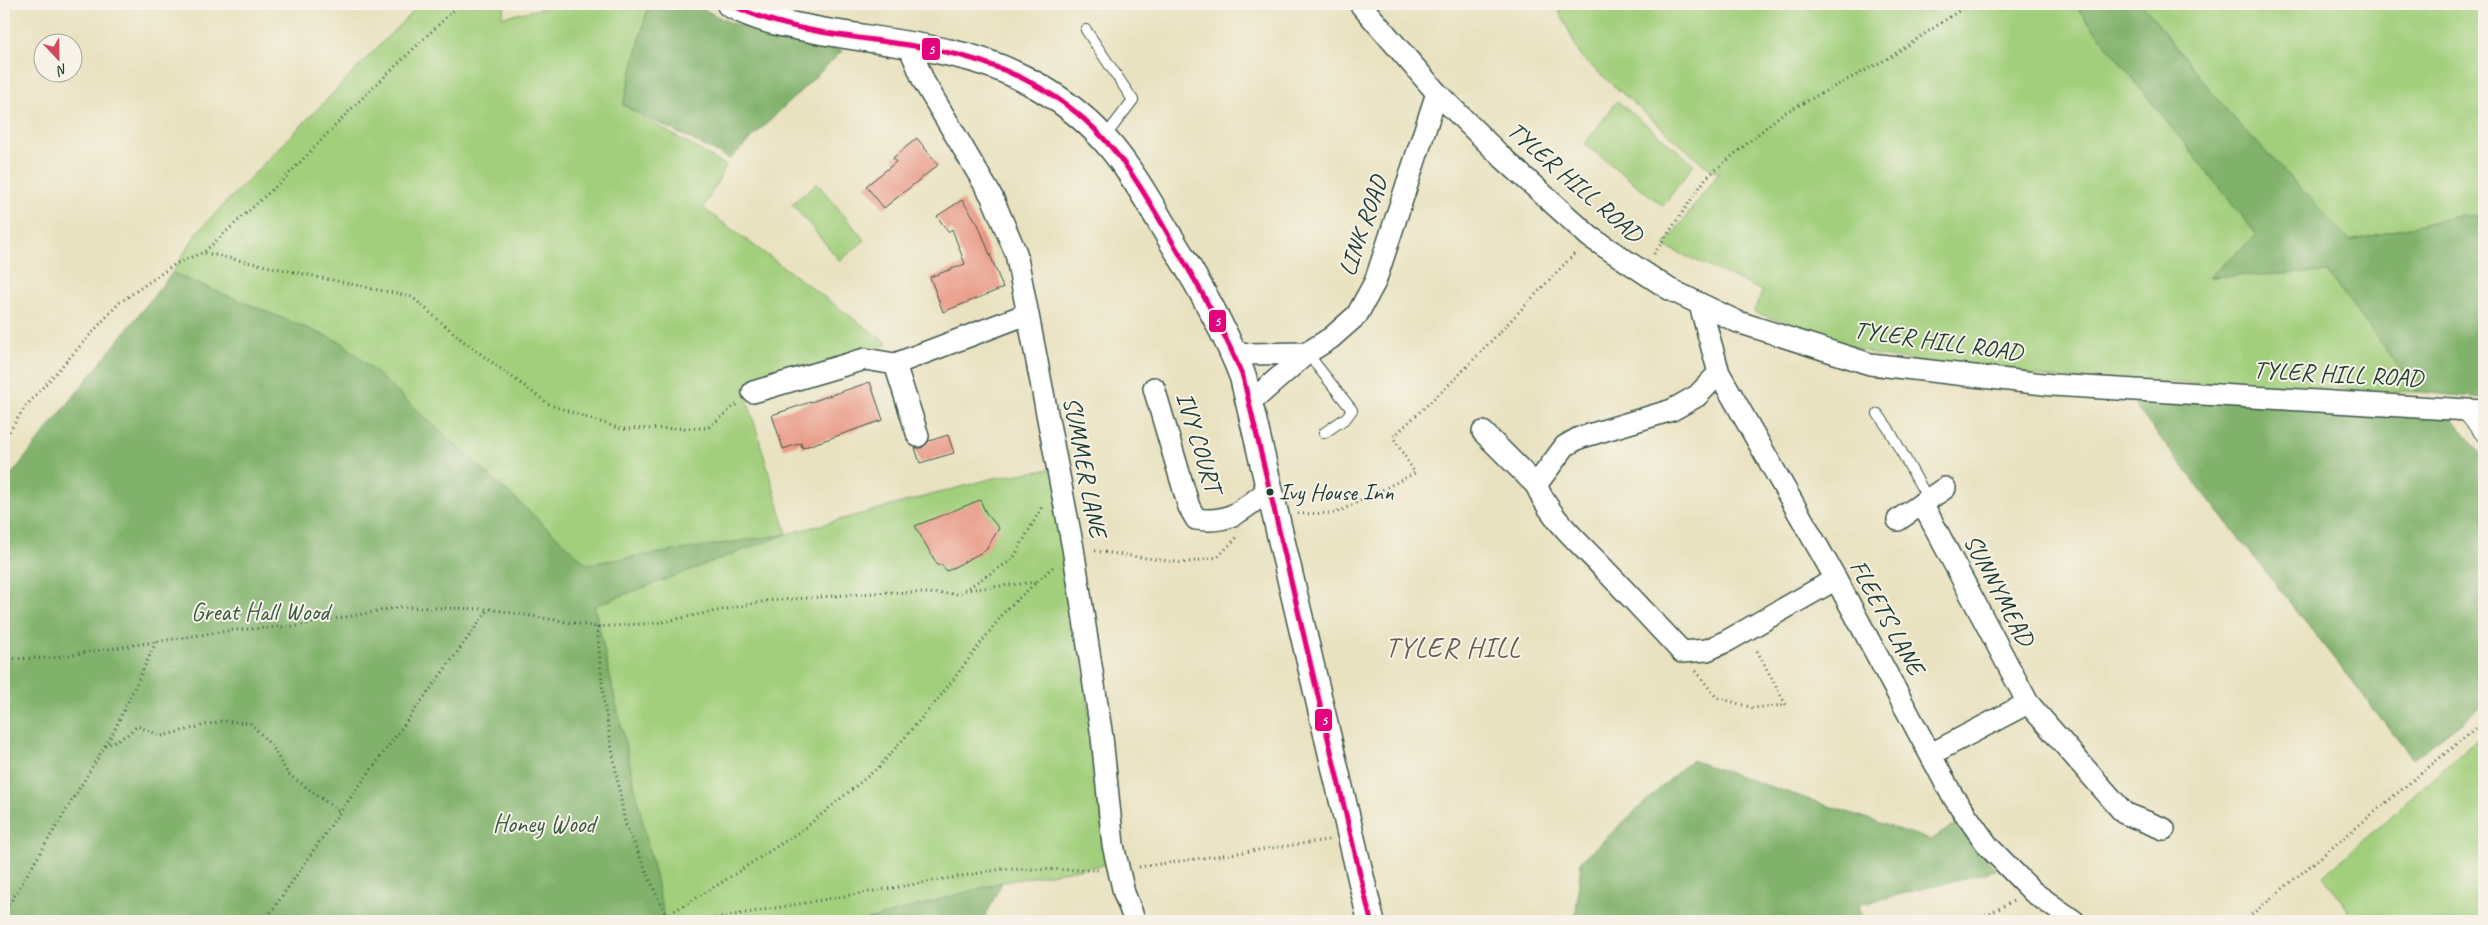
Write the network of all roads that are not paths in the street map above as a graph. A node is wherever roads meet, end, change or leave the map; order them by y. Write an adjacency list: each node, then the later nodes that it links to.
1 (730, 4): 4 (street)
2 (1360, 4): 5 (street, TYLER HILL ROAD)
3 (1086, 30): 6 (lane)
4 (909, 46): 6 (street); 8 (street, SUMMER LANE)
5 (1437, 93): 7 (street, TYLER HILL ROAD); 10 (street, LINK ROAD)
6 (1103, 139): 9 (street)
7 (1700, 306): 12 (street, FLEETS LANE); 16 (street, TYLER HILL ROAD)
8 (1028, 314): 11 (street); 31 (street, SUMMER LANE)
9 (1233, 352): 10 (street); 15 (street)
10 (1307, 353): 15 (street, LINK ROAD); 20 (lane)
11 (895, 364): 14 (street); 21 (street)
12 (1719, 373): 23 (street); 27 (street, FLEETS LANE)
13 (1154, 388): 24 (street, IVY COURT)
14 (753, 392)
15 (1248, 400): 24 (street)
16 (2459, 409): 17 (street, TYLER HILL ROAD); 22 (lane)
17 (2484, 410)
18 (1878, 414): 25 (lane)
19 (1483, 432): 23 (street)
20 (1324, 433)
21 (918, 436)
22 (2484, 439)
23 (1536, 485): 27 (street)
24 (1268, 490): 32 (street)
25 (1932, 497): 26 (street); 28 (street, SUNNYMEAD)
26 (1898, 520)
27 (1836, 578): 29 (street, FLEETS LANE)
28 (2028, 703): 29 (street); 30 (street, SUNNYMEAD)
29 (1931, 754): 33 (street, FLEETS LANE)
30 (2164, 830)
31 (1135, 921)
32 (1371, 921)
33 (2074, 921)

